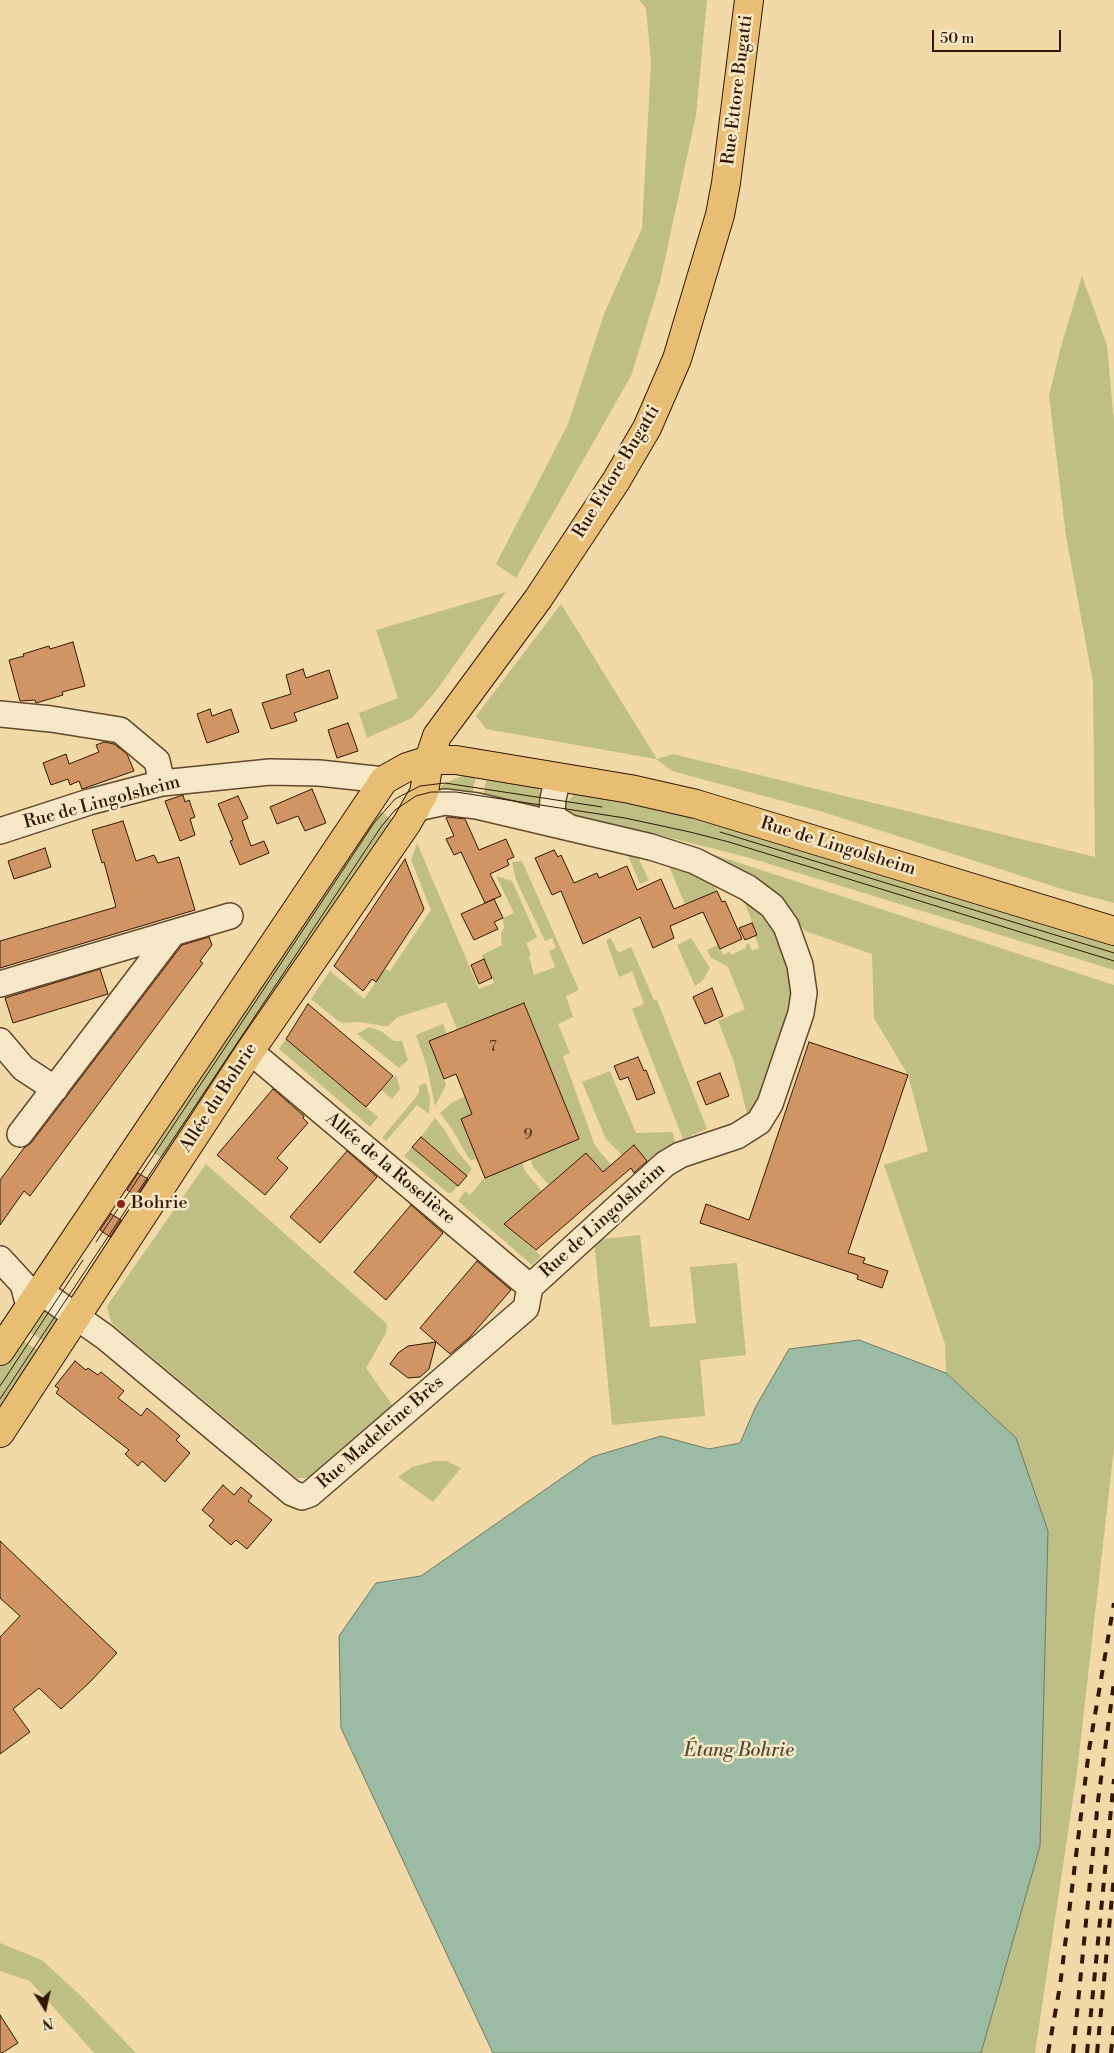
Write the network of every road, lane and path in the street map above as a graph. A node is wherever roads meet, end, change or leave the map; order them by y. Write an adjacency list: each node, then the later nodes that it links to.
1 (749, 0): 3 (main road, Rue Ettore Bugatti)
2 (0, 714): 6 (street)
3 (429, 760): 4 (main road, Rue de Lingolsheim); 5 (main road, Rue de Lingolsheim); 7 (main road, Allée du Bohrie)
4 (558, 777): 8 (street, Rue de Lingolsheim); 11 (main road, Rue de Lingolsheim)
5 (384, 780): 6 (street, Rue de Lingolsheim); 20 (main road)
6 (162, 783): 9 (street, Rue de Lingolsheim)
7 (417, 808): 8 (street, Rue de Lingolsheim); 15 (main road, Allée du Bohrie)
8 (570, 828): 19 (street, Rue de Lingolsheim)
9 (0, 831)
10 (230, 916): 12 (street)
11 (1114, 931)
12 (173, 933): 13 (street); 16 (street)
13 (0, 984)
14 (0, 1041): 16 (street)
15 (250, 1051): 19 (street, Allée de la Roselière); 21 (main road, Allée du Bohrie)
16 (55, 1089): 17 (street)
17 (20, 1134)
18 (0, 1259): 20 (street)
19 (530, 1287): 21 (street, Rue Madeleine Brès)
20 (34, 1298): 21 (street); 22 (main road)
21 (77, 1316): 23 (main road, Allée du Bohrie)
22 (0, 1351)
23 (0, 1434)

